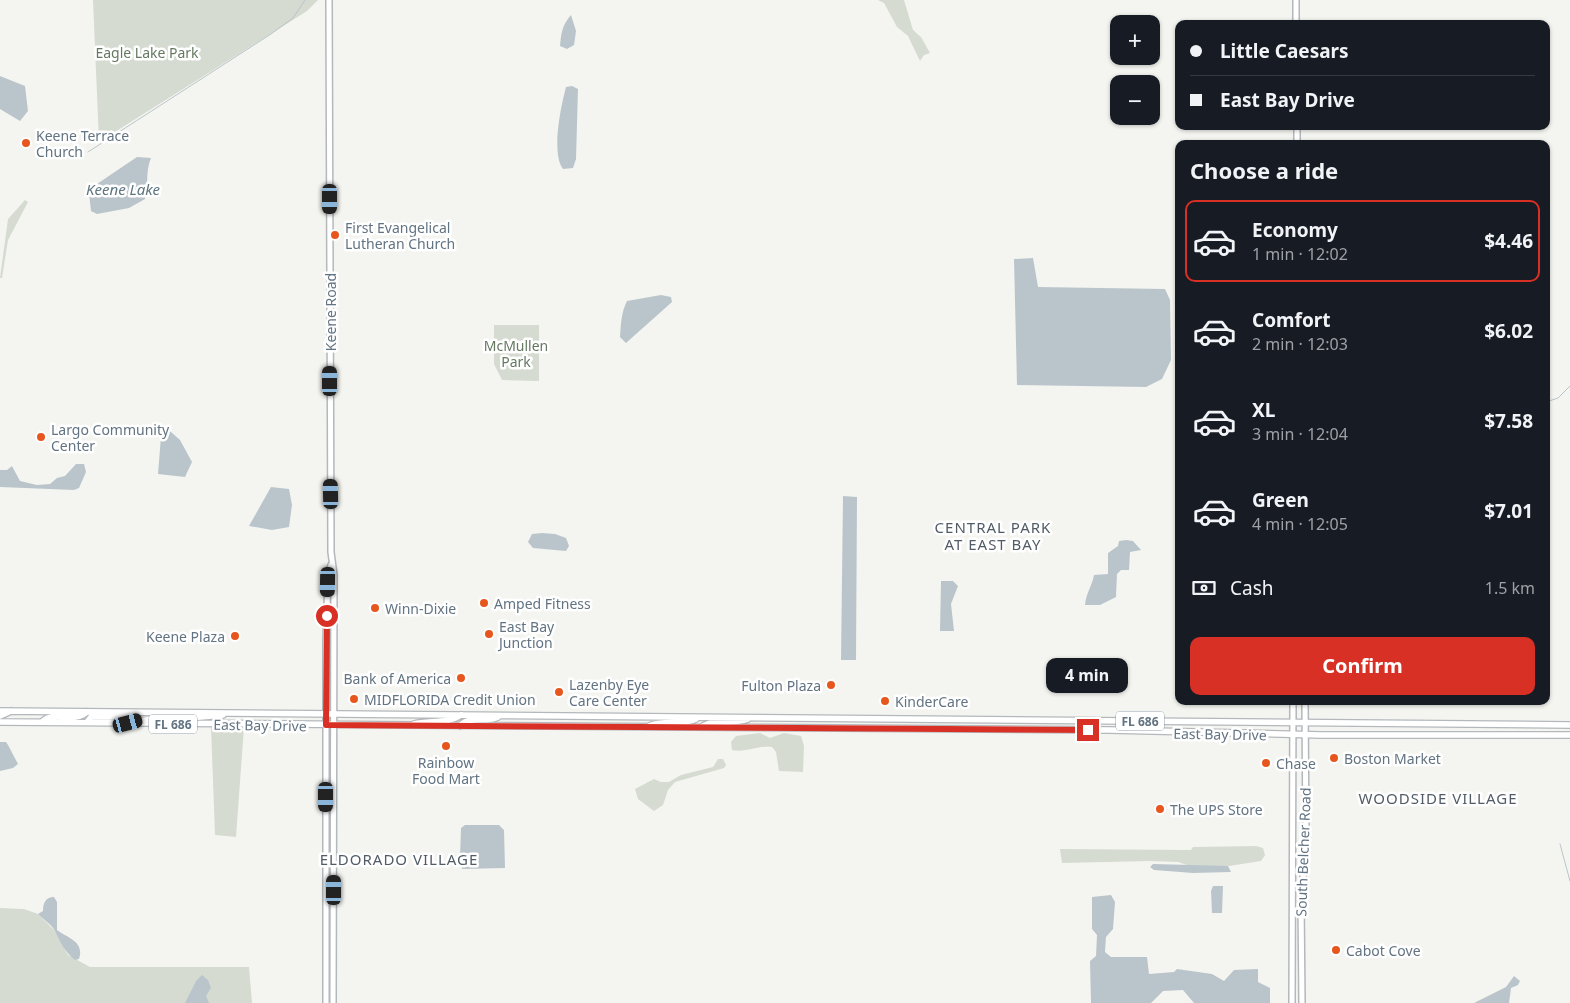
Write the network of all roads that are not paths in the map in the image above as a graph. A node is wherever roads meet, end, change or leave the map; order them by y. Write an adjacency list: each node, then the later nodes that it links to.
1 (329, 0): 4 (main road, Keene Road)
2 (1296, 0): 3 (main road)
3 (1296, 20)
4 (331, 565): 13 (main road); 14 (main road, Keene Road)
5 (1293, 705): 25 (main road, South Belcher Road)
6 (1305, 705): 26 (main road, South Belcher Road)
7 (0, 711): 8 (main road, East Bay Drive / FL 686)
8 (11, 711): 9 (main road, East Bay Drive / FL 686); 17 (main road)
9 (87, 712): 10 (main road, East Bay Drive / FL 686); 22 (main road)
10 (138, 712): 11 (main road, East Bay Drive / FL 686); 23 (main road)
11 (179, 713): 12 (main road, East Bay Drive / FL 686); 24 (main road)
12 (232, 713): 13 (main road, East Bay Drive / FL 686); 27 (main road)
13 (326, 714): 14 (main road, East Bay Drive / FL 686); 28 (main road)
14 (335, 714): 15 (main road, East Bay Drive / FL 686); 30 (main road, Keene Road)
15 (462, 715): 16 (main road, East Bay Drive / FL 686); 31 (main road)
16 (500, 715): 18 (main road, East Bay Drive / FL 686); 32 (main road)
17 (0, 716)
18 (698, 717): 19 (main road, East Bay Drive / FL 686); 33 (main road)
19 (752, 717): 20 (main road, East Bay Drive / FL 686); 34 (main road)
20 (1021, 720): 25 (main road, East Bay Drive / FL 686); 35 (main road)
21 (0, 722): 22 (main road, East Bay Drive / FL 686)
22 (42, 722): 23 (main road, East Bay Drive / FL 686)
23 (86, 722): 24 (main road, East Bay Drive / FL 686)
24 (128, 723): 27 (main road, East Bay Drive / FL 686)
25 (1293, 723): 26 (main road, East Bay Drive / FL 686); 36 (main road, South Belcher Road)
26 (1305, 723): 29 (main road, East Bay Drive / FL 686); 37 (main road, South Belcher Road)
27 (178, 724): 28 (main road, East Bay Drive / FL 686)
28 (326, 725): 30 (main road, East Bay Drive / FL 686); 39 (main road)
29 (1570, 725)
30 (335, 726): 31 (main road, East Bay Drive / FL 686); 40 (main road, Keene Road)
31 (410, 726): 32 (main road, East Bay Drive / FL 686)
32 (460, 726): 33 (main road, East Bay Drive / FL 686)
33 (647, 727): 34 (main road, East Bay Drive / FL 686)
34 (702, 727): 35 (main road, East Bay Drive / FL 686)
35 (1004, 729): 36 (main road, East Bay Drive / FL 686)
36 (1293, 735): 37 (main road, East Bay Drive / FL 686); 41 (main road, South Belcher Road)
37 (1305, 735): 38 (main road, East Bay Drive / FL 686); 42 (main road, South Belcher Road)
38 (1570, 735)
39 (326, 1003)
40 (333, 1003)
41 (1292, 1003)
42 (1302, 1003)

